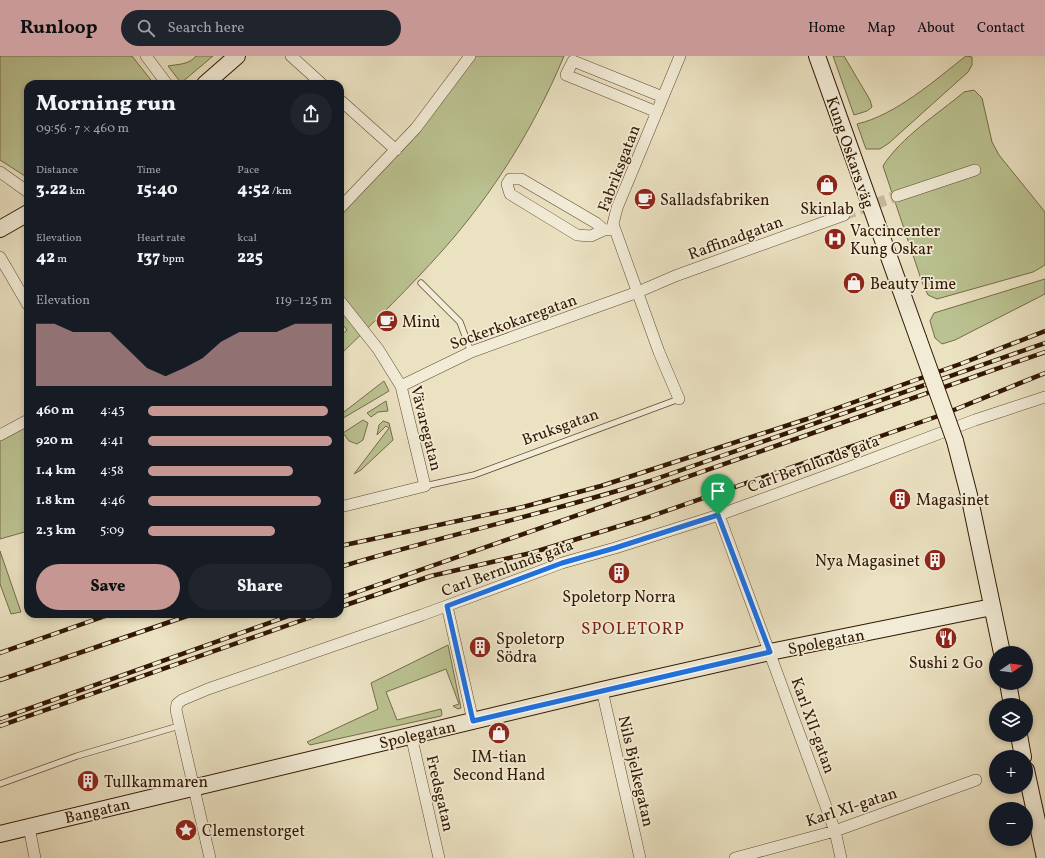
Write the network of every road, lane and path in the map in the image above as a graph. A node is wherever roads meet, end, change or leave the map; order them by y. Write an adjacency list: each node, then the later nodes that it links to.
1 (146, 56): 7 (street)
2 (237, 56): 8 (street)
3 (291, 56): 9 (street)
4 (470, 56): 13 (street)
5 (680, 56): 10 (street, Fabriksgatan)
6 (817, 56): 38 (street, Kung Oskars väg, bridge)
7 (164, 80)
8 (210, 80)
9 (318, 80)
10 (663, 97): 12 (street, Fabriksgatan); 12 (street)
11 (344, 104): 13 (street)
12 (657, 112): 22 (street, Fabriksgatan)
13 (396, 150): 18 (street)
14 (975, 170): 17 (street)
15 (0, 172): 16 (street)
16 (24, 189)
17 (897, 196)
18 (344, 204)
19 (24, 215): 21 (street)
20 (844, 215): 25 (street, Raffinadgatan)
21 (0, 229)
22 (608, 229): 22 (street); 25 (street, Fabriksgatan)
23 (0, 257): 26 (street)
24 (421, 283): 28 (lane)
25 (638, 292): 28 (street, Sockerkokaregatan); 31 (street, Bruksgatan)
26 (24, 298)
27 (344, 306): 29 (street, Vävaregatan)
28 (471, 352): 29 (street, Sockerkokaregatan)
29 (401, 386): 34 (street, Vävaregatan)
30 (1045, 397): 36 (street, Carl Bernlunds gata)
31 (679, 399): 34 (lane, Bruksgatan)
32 (24, 422): 33 (street)
33 (0, 435)
34 (425, 486): 35 (street, Bruksgatan)
35 (344, 506)
36 (718, 515): 37 (street, Carl Bernlunds gata); 40 (street, Karl XII-gatan)
37 (447, 606): 42 (street); 43 (street, Carl Bernlunds gata)
38 (992, 607): 39 (street); 40 (street, Spolegatan)
39 (1000, 646)
40 (770, 652): 41 (street, Spolegatan); 50 (street, Karl XII-gatan)
41 (602, 690): 42 (street, Spolegatan); 55 (street, Nils Bjelkegatan)
42 (473, 721): 44 (street, Spolegatan)
43 (179, 726): 46 (lane); 47 (street, Carl Bernlunds gata)
44 (411, 735): 47 (street, Spolegatan); 54 (street, Fredsgatan)
45 (976, 780): 50 (street, Karl XI-gatan)
46 (0, 784)
47 (194, 788): 49 (street, Bangatan); 53 (street)
48 (1031, 794): 58 (street)
49 (29, 827): 51 (street, Bangatan); 52 (street)
50 (835, 831): 56 (street, Karl XI-gatan); 57 (street, Karl XII-gatan)
51 (0, 834)
52 (35, 858)
53 (210, 858)
54 (439, 858)
55 (640, 858)
56 (735, 858)
57 (840, 858)
58 (1045, 858)

